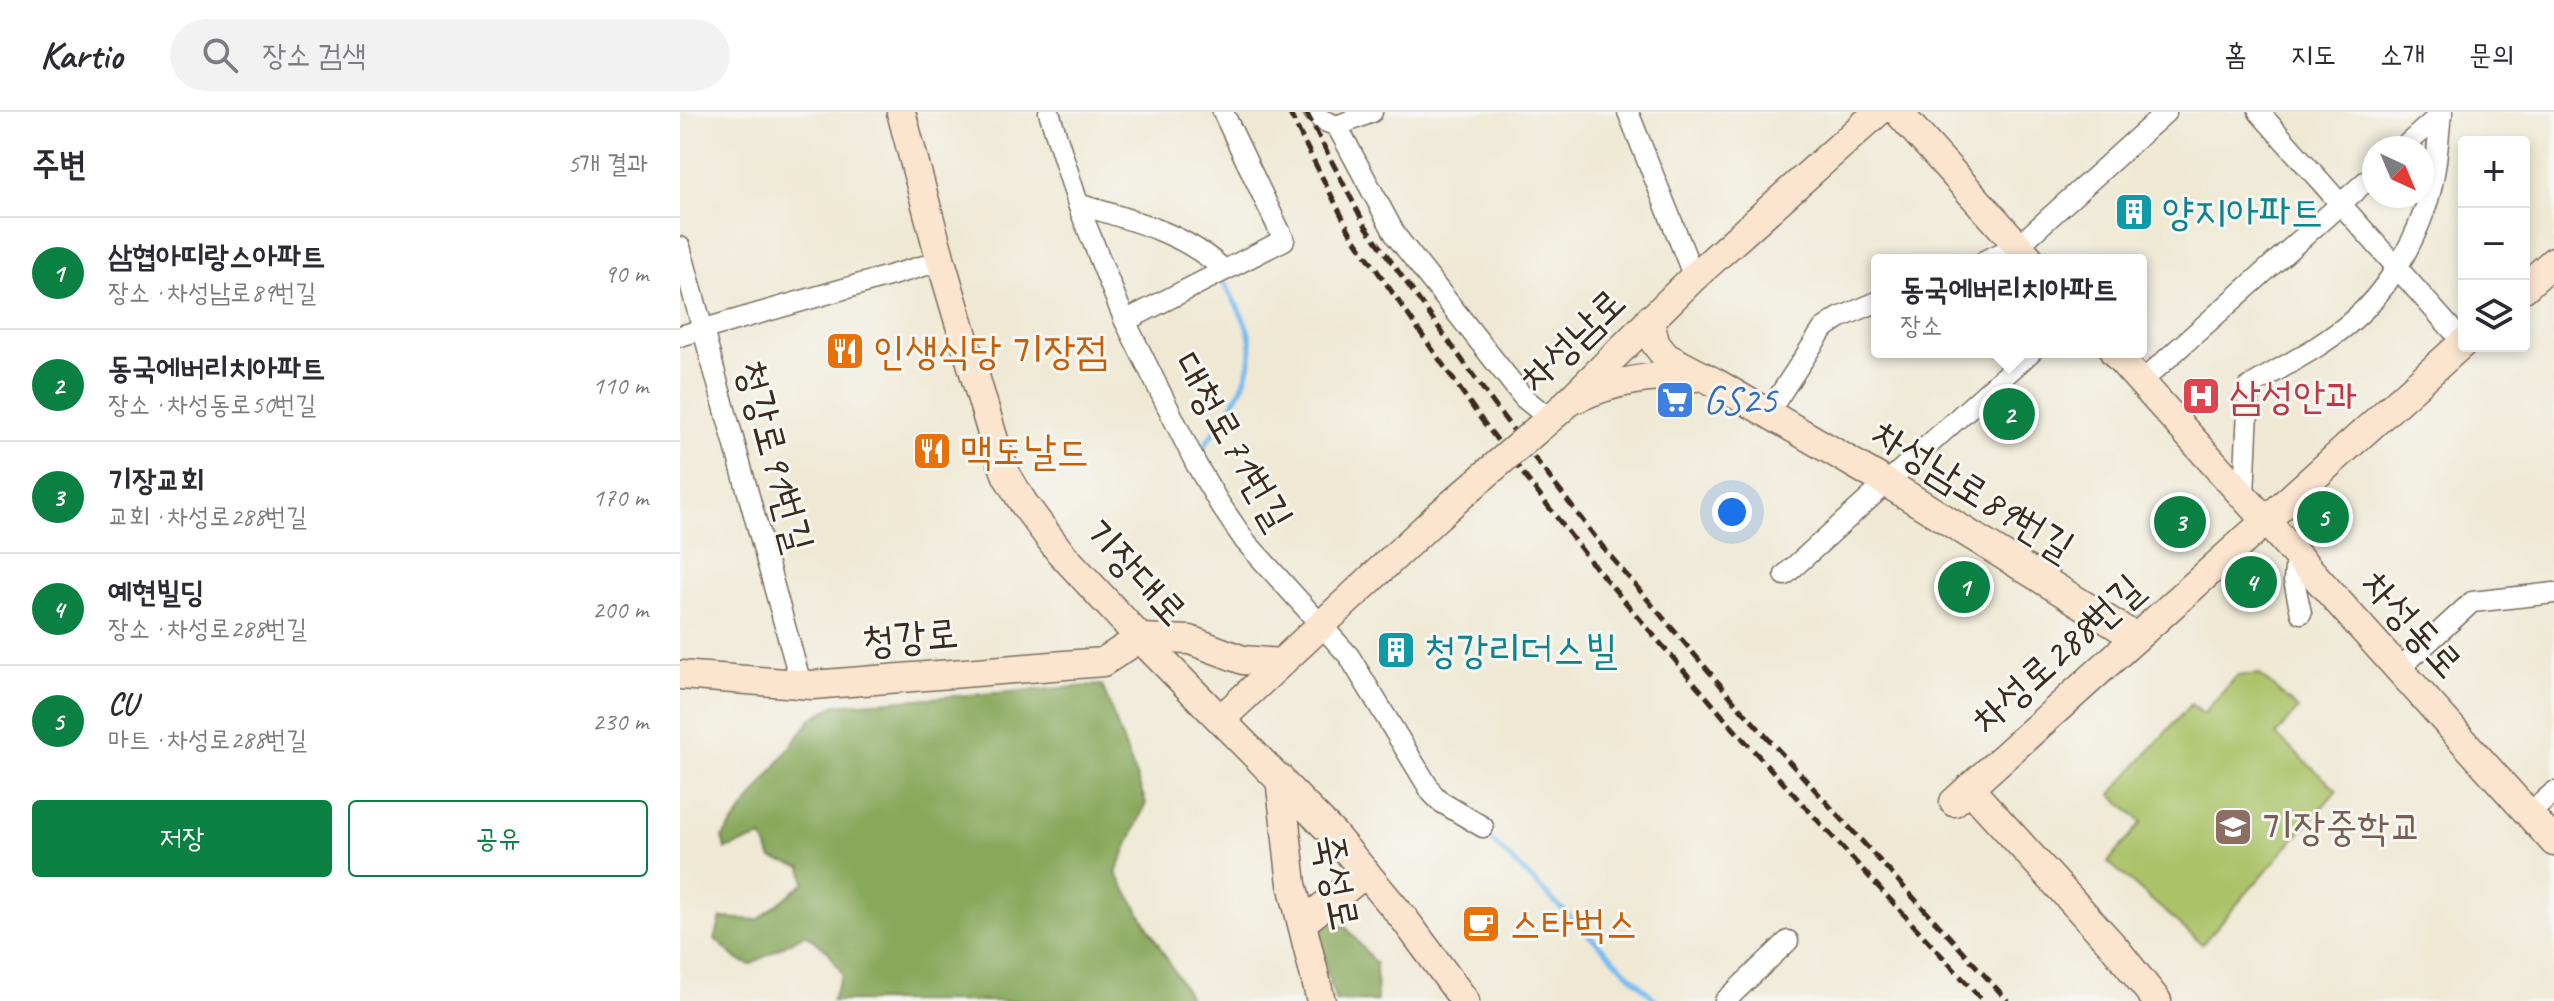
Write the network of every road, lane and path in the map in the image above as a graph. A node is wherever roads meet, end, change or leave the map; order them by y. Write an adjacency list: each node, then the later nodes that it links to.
1 (901, 112): 19 (street, 기장대로)
2 (1049, 112): 15 (street, 대청로71번길)
3 (1223, 112): 22 (street, 대청로71번길)
4 (1314, 112): 12 (street)
5 (1372, 112): 12 (street)
6 (1628, 112): 23 (street)
7 (1878, 112): 23 (street, 차성남로)
8 (1898, 112): 18 (street)
9 (2166, 112): 18 (street)
10 (2259, 112): 16 (street)
11 (2441, 113): 13 (street); 21 (street)
12 (1337, 126): 37 (street)
13 (2416, 136)
14 (2362, 185): 16 (street)
15 (1078, 204): 22 (street); 27 (street, 대청로71번길)
16 (2340, 204): 21 (street); 35 (street)
17 (680, 247): 28 (street, 청강로91번길)
18 (2025, 253)
19 (941, 261): 28 (street); 47 (street, 기장대로)
20 (2554, 261): 24 (street)
21 (2396, 267): 29 (street); 39 (street)
22 (1224, 270): 27 (street, 대청로71번길)
23 (1694, 277): 26 (street, 차성남로)
24 (2530, 283)
25 (1871, 305): 36 (street)
26 (1650, 319): 34 (street, 차성남로89번길); 37 (street, 차성남로)
27 (1125, 321): 45 (street, 대청로71번길)
28 (703, 329): 30 (street); 51 (street, 청강로91번길)
29 (2458, 335)
30 (680, 336)
31 (2458, 347): 40 (street, 차성로288번길)
32 (2024, 358): 38 (street)
33 (2119, 358): 35 (street, 차성동로)
34 (1703, 377): 36 (street, 차성남로89번길); 37 (street)
35 (2141, 382): 39 (street, 차성동로)
36 (1768, 413): 38 (street, 차성남로89번길)
37 (1550, 419): 45 (street, 차성남로, bridge)
38 (1887, 483): 42 (street); 46 (street, 차성남로89번길)
39 (2244, 496): 40 (street, 차성동로)
40 (2265, 520): 41 (street, 차성동로); 46 (street, 차성로288번길)
41 (2296, 555): 44 (street); 49 (street, 차성동로)
42 (1785, 575)
43 (2554, 593): 49 (street)
44 (2301, 613)
45 (1322, 625): 48 (street, 차성남로); 56 (street)
46 (2135, 637): 64 (street, 차성로288번길)
47 (1140, 638): 48 (street); 51 (street, 청강로); 52 (street, 기장대로)
48 (1281, 663): 52 (street, 차성남로)
49 (2399, 669): 55 (street, 차성동로)
50 (680, 675): 51 (street, 청강로)
51 (801, 684)
52 (1222, 718): 53 (street, 기장대로)
53 (1280, 778): 58 (street, 기장대로); 59 (street, 죽성로)
54 (2554, 792): 55 (street)
55 (2529, 814): 57 (street, 차성동로)
56 (1483, 827)
57 (2554, 842)
58 (1366, 873): 59 (street); 62 (street, 기장대로)
59 (1302, 923): 61 (street, 죽성로)
60 (1788, 941): 63 (street)
61 (1321, 1001)
62 (1465, 1001)
63 (1725, 1001)
64 (2157, 1001)

